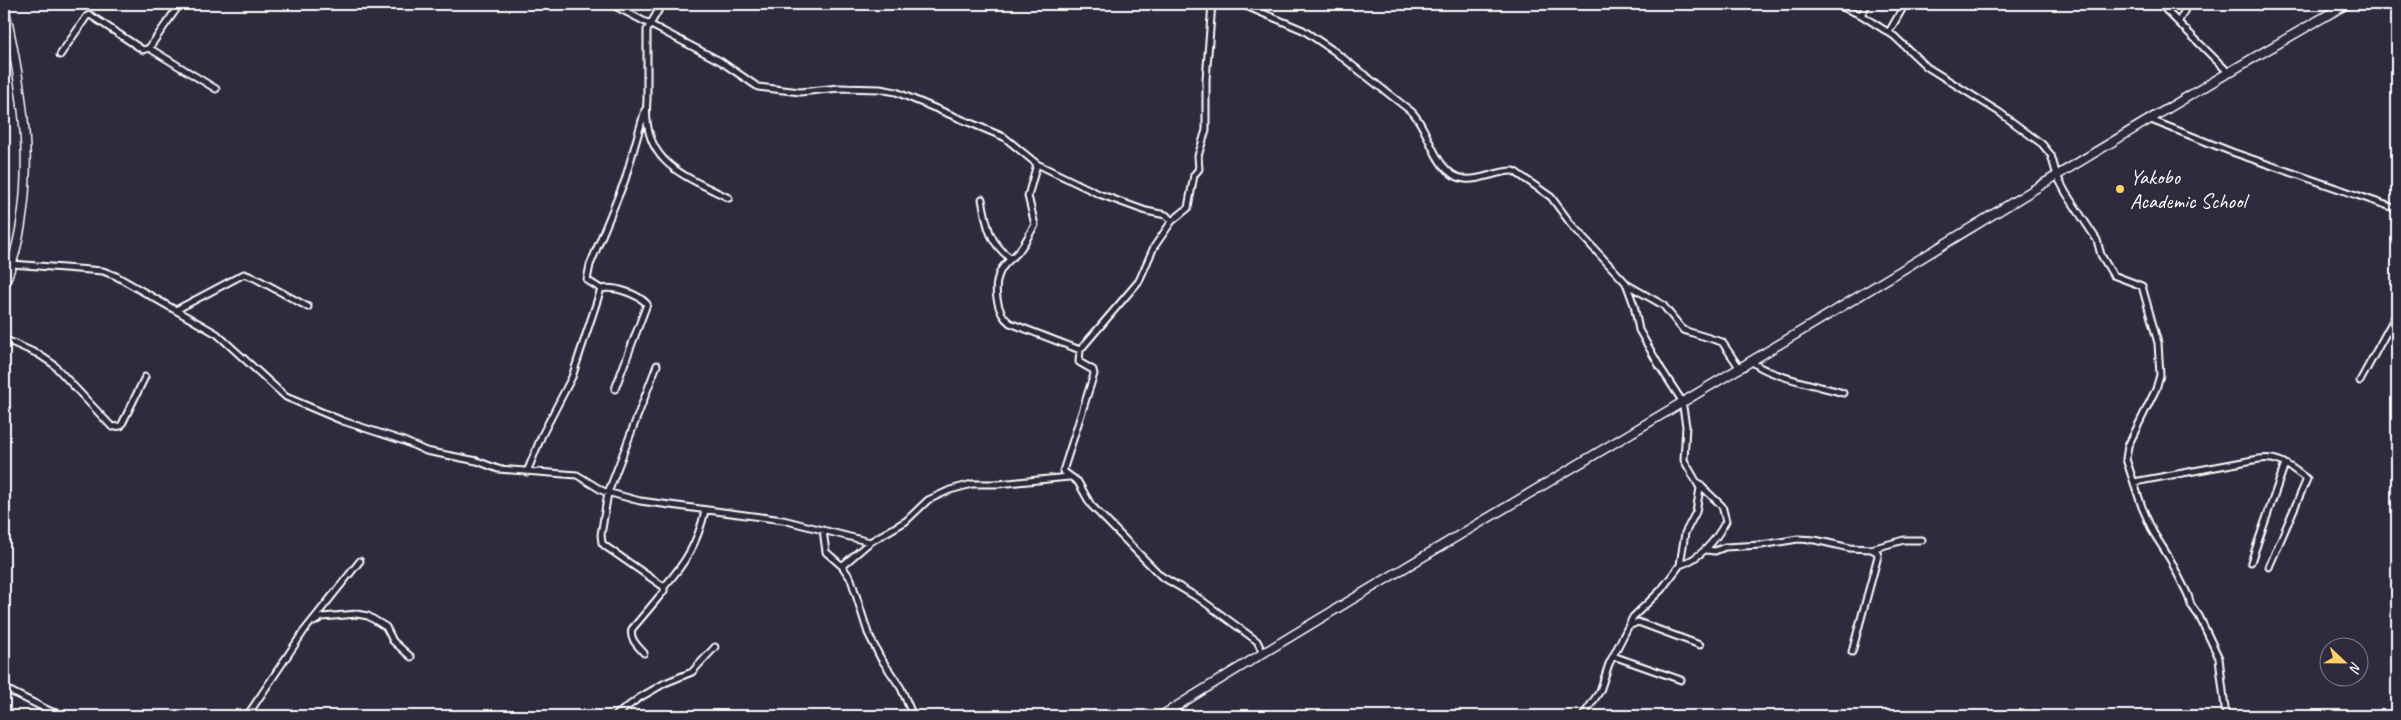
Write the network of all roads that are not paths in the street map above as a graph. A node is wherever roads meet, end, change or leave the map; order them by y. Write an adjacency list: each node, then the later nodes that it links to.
1 (180, 4): 17 (street)
2 (611, 4): 15 (street)
3 (662, 4): 15 (street)
4 (1212, 4): 28 (street)
5 (1241, 4): 31 (street)
6 (1834, 4): 13 (street)
7 (1867, 4): 13 (street)
8 (1905, 4): 16 (street)
9 (2160, 4): 14 (street)
10 (2188, 4): 14 (street)
11 (2347, 4): 19 (street)
12 (4, 6): 30 (street)
13 (1861, 15): 16 (street)
14 (2179, 20): 19 (street)
15 (649, 23): 21 (street); 23 (street)
16 (1889, 32): 24 (street)
17 (149, 48): 18 (street); 20 (street)
18 (60, 55)
19 (2229, 73): 22 (street)
20 (216, 89)
21 (645, 110): 25 (street); 33 (street)
22 (2151, 120): 24 (street); 27 (street)
23 (1036, 164): 28 (street); 29 (street)
24 (2057, 176): 39 (street); 50 (street)
25 (729, 198)
26 (982, 199): 29 (street)
27 (2397, 209)
28 (1172, 222): 38 (street)
29 (1010, 258): 38 (street)
30 (12, 264): 32 (street); 35 (street)
31 (1626, 284): 41 (street); 46 (street)
32 (4, 286)
33 (601, 289): 44 (street); 48 (street)
34 (308, 307): 35 (street)
35 (176, 310): 48 (street)
36 (2397, 313): 43 (street)
37 (4, 339): 42 (street)
38 (1080, 350): 49 (street)
39 (1752, 361): 41 (street); 45 (street)
40 (657, 365): 52 (street)
41 (1739, 367): 46 (street)
42 (145, 377)
43 (2360, 381)
44 (615, 389)
45 (1843, 393)
46 (1682, 401): 51 (street); 71 (street)
47 (2285, 464): 50 (street); 60 (street); 63 (street)
48 (527, 472): 52 (street)
49 (1069, 477): 56 (street); 71 (street)
50 (2134, 482): 82 (street)
51 (1698, 483): 58 (street); 61 (street)
52 (608, 493): 53 (street); 64 (street)
53 (705, 510): 54 (street); 64 (street)
54 (824, 530): 56 (street); 62 (street)
55 (1922, 540): 57 (street)
56 (870, 542): 62 (street)
57 (1871, 549): 58 (street); 69 (street)
58 (1706, 550): 61 (street)
59 (360, 561): 66 (street)
60 (2251, 562)
61 (1680, 565): 65 (street)
62 (842, 566): 79 (street)
63 (2269, 567)
64 (664, 587): 70 (street)
65 (1628, 626): 67 (street); 72 (street)
66 (304, 631): 73 (street); 77 (street)
67 (1700, 645)
68 (715, 648): 78 (street)
69 (1852, 652)
70 (644, 653)
71 (1263, 653): 80 (street)
72 (1612, 656): 74 (street); 81 (street)
73 (411, 657)
74 (1681, 680)
75 (4, 688): 76 (street)
76 (66, 716)
77 (247, 716)
78 (616, 716)
79 (913, 716)
80 (1162, 716)
81 (1582, 716)
82 (2226, 716)

